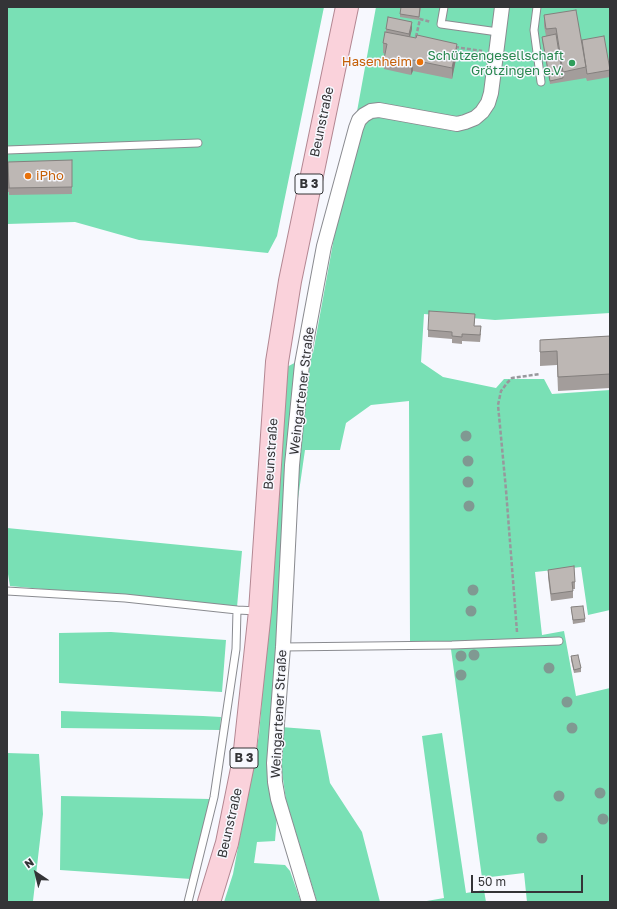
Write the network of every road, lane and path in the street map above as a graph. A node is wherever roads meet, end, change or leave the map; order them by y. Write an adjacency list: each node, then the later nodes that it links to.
1 (347, 7): 16 (main road, Beunstraße / B 3)
2 (444, 7): 6 (lane)
3 (502, 7): 6 (street, Weingartener Straße)
4 (537, 7): 10 (lane)
5 (420, 24): 7 (path)
6 (498, 32): 9 (street, Weingartener Straße)
7 (417, 41)
8 (449, 46): 9 (path)
9 (496, 54): 19 (street, Weingartener Straße)
10 (541, 82)
11 (198, 143): 12 (lane)
12 (7, 150)
13 (540, 374): 18 (path)
14 (7, 591): 15 (lane)
15 (237, 610): 16 (lane); 20 (lane)
16 (260, 611): 21 (main road, Beunstraße / B 3)
17 (559, 641): 18 (lane)
18 (518, 643): 19 (lane)
19 (283, 647): 22 (street, Weingartener Straße)
20 (188, 902)
21 (209, 902)
22 (309, 902)

